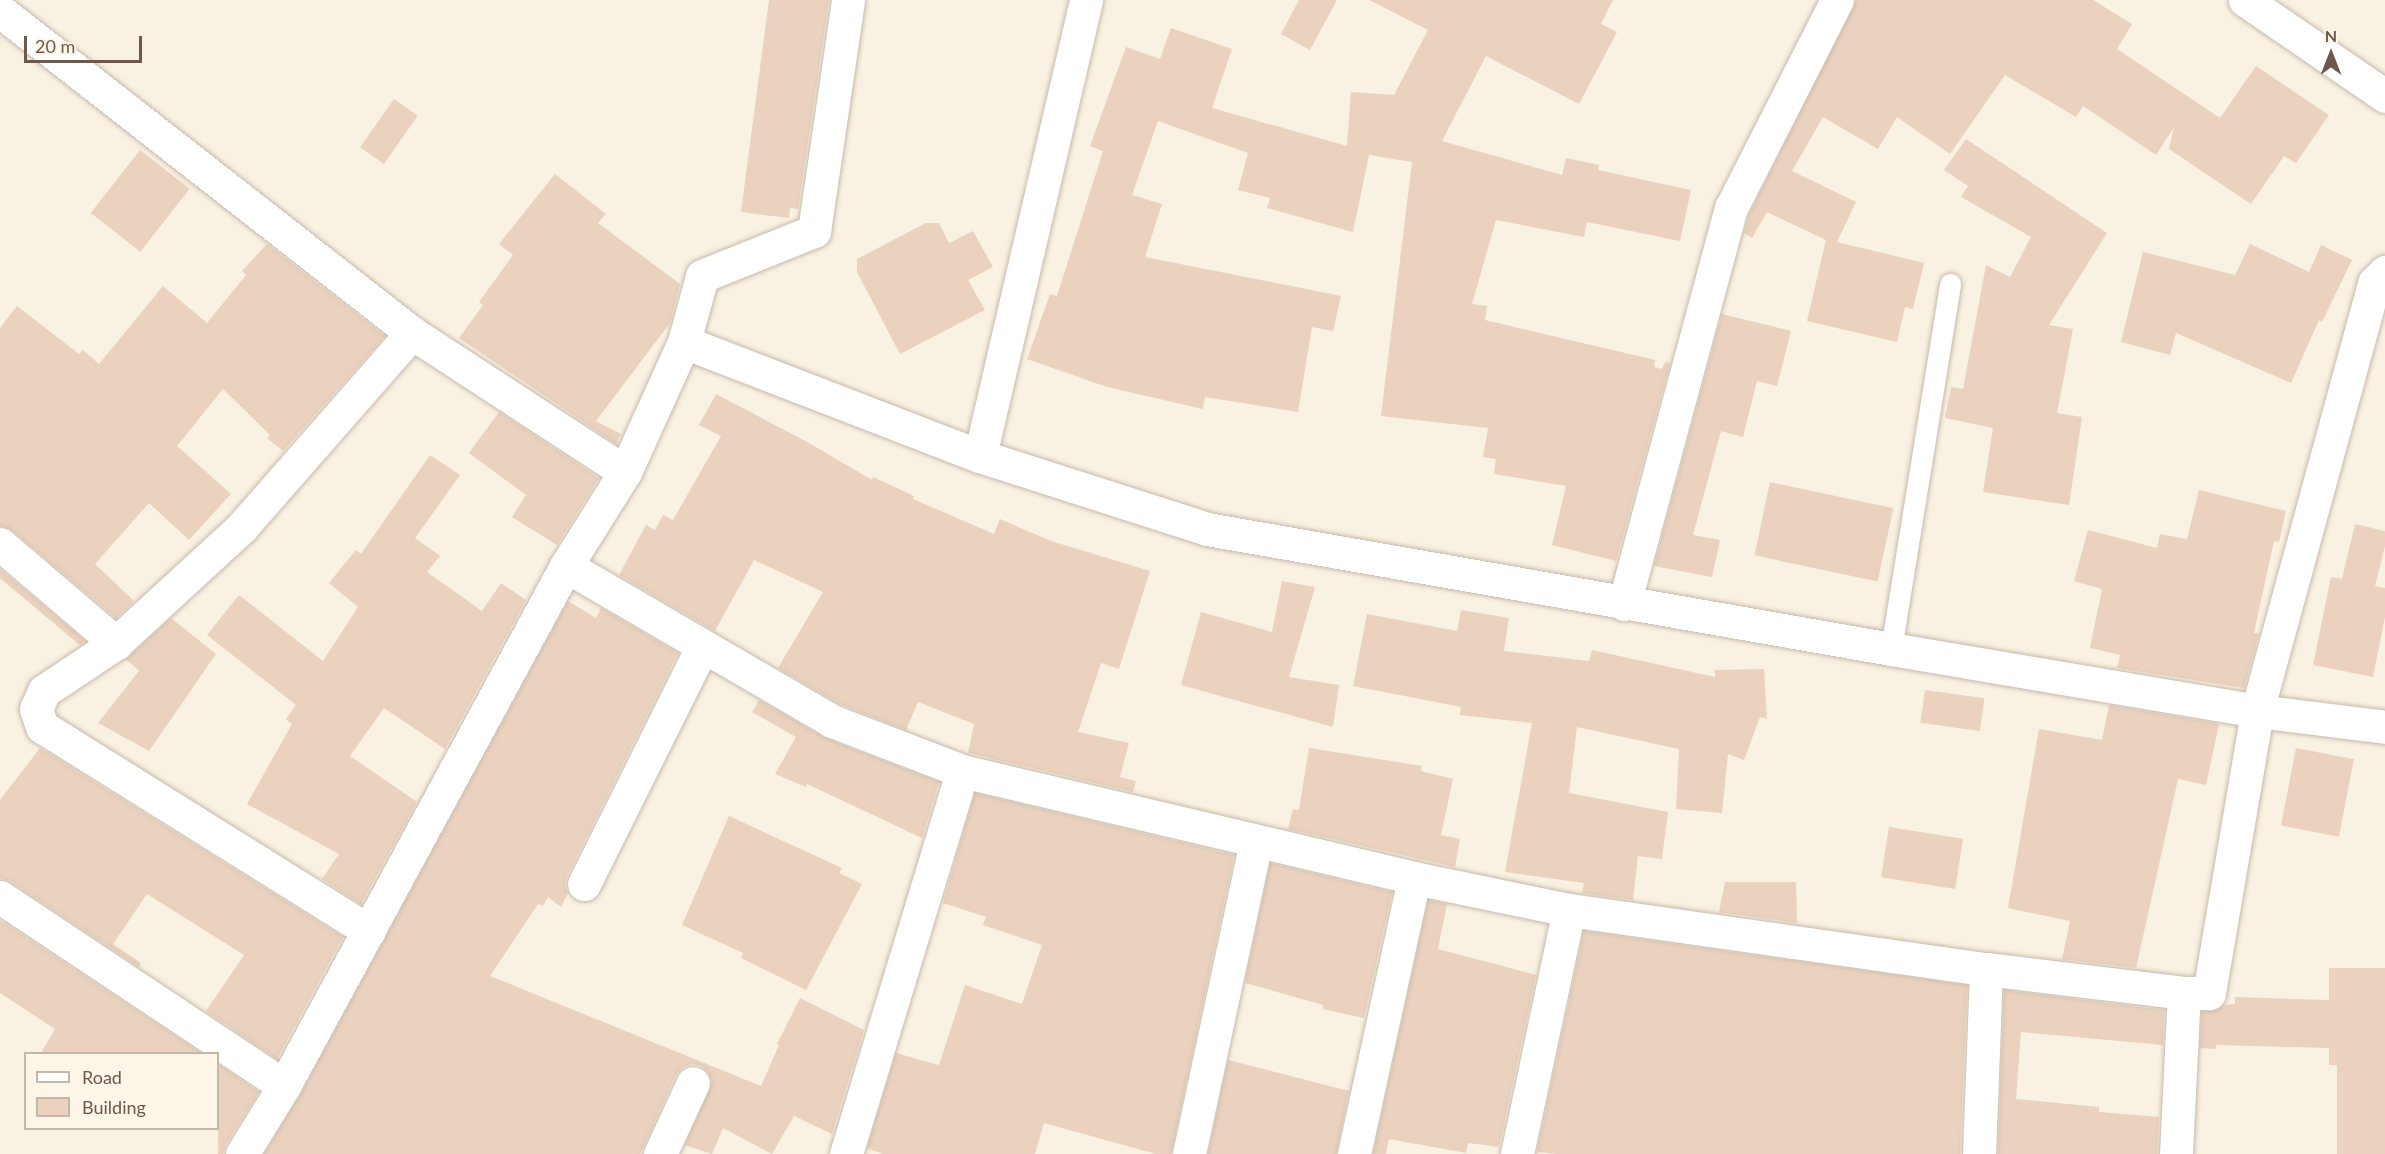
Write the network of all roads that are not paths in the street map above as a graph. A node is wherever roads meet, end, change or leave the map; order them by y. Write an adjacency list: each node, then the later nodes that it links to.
1 (848, 0): 10 (street)
2 (1086, 0): 11 (street)
3 (1837, 0): 15 (street)
4 (2245, 0): 6 (street)
5 (0, 11): 9 (street)
6 (2385, 96)
7 (2385, 272): 19 (street)
8 (1950, 284): 18 (lane)
9 (412, 333): 12 (street); 16 (street)
10 (684, 342): 11 (street); 12 (street)
11 (981, 456): 15 (street)
12 (625, 472): 14 (street)
13 (0, 544): 16 (street)
14 (566, 566): 17 (street); 27 (street)
15 (1624, 604): 18 (street)
16 (116, 644): 27 (street)
17 (702, 647): 21 (street); 24 (street)
18 (1891, 649): 19 (street)
19 (2257, 711): 20 (street); 29 (street)
20 (2385, 727)
21 (962, 771): 22 (street); 34 (street)
22 (1256, 841): 23 (street); 35 (street)
23 (1414, 878): 26 (street); 36 (street)
24 (584, 884)
25 (0, 897): 31 (street)
26 (1569, 910): 28 (street); 37 (street)
27 (369, 931): 31 (street)
28 (1986, 969): 29 (street); 38 (street)
29 (2184, 993): 39 (street)
30 (693, 1083): 33 (street)
31 (284, 1086): 32 (street)
32 (242, 1154)
33 (660, 1154)
34 (846, 1154)
35 (1189, 1154)
36 (1354, 1154)
37 (1517, 1154)
38 (1979, 1154)
39 (2176, 1154)

